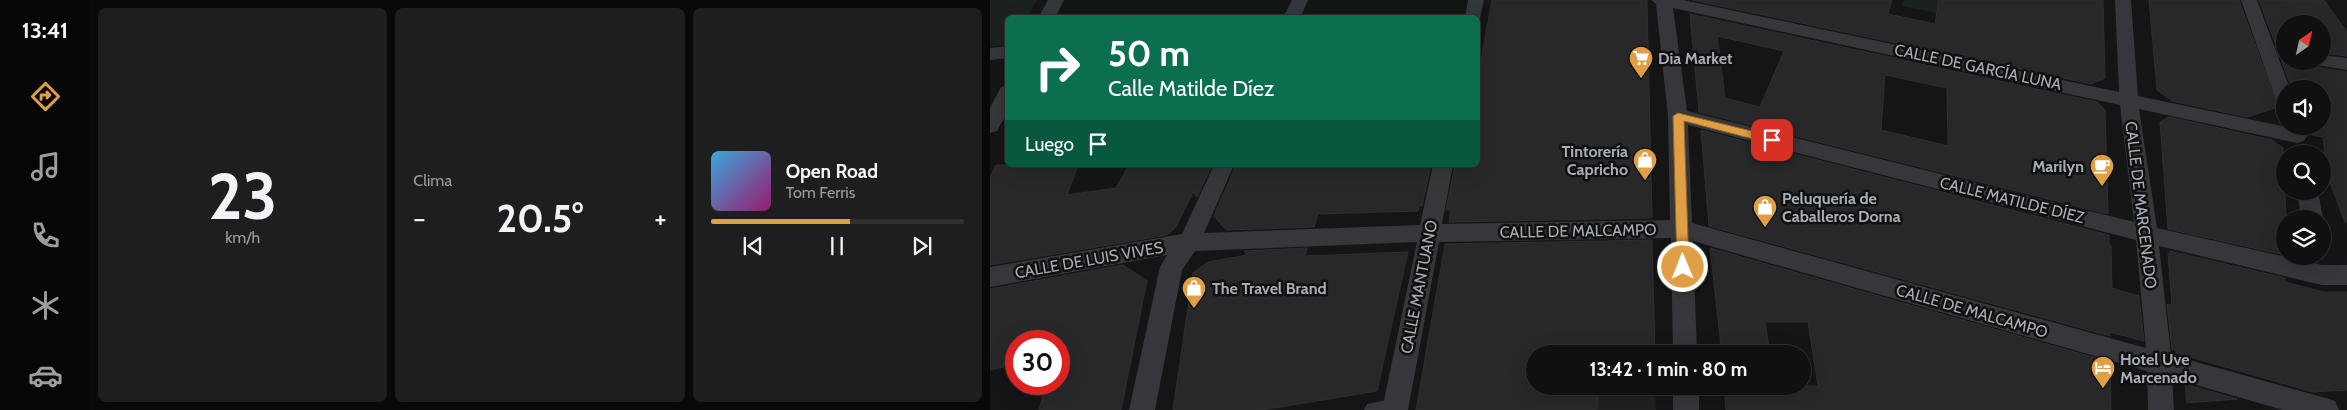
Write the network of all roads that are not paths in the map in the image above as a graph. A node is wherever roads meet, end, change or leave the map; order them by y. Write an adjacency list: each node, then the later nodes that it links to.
1 (1056, 0): 7 (street)
2 (1300, 0): 8 (street)
3 (1476, 0): 9 (street)
4 (1662, 0): 16 (street, CALLE DE GARCÍA LUNA); 17 (street)
5 (2123, 0): 16 (street, CALLE DE MARCENADO)
6 (2249, 0): 11 (street)
7 (1048, 15)
8 (1289, 15)
9 (1474, 15)
10 (1005, 52): 12 (street)
11 (2276, 52)
12 (990, 54)
13 (2331, 62): 14 (street)
14 (2347, 64)
15 (1005, 97): 18 (street)
16 (2128, 99): 19 (street, CALLE DE GARCÍA LUNA); 24 (street, CALLE DE MARCENADO)
17 (1678, 116): 22 (street); 24 (street, CALLE MATILDE DÍEZ)
18 (990, 126)
19 (2297, 139)
20 (1223, 167): 25 (street)
21 (1443, 167): 23 (street, CALLE MANTUANO)
22 (1682, 229): 23 (street, CALLE DE MALCAMPO); 29 (street); 30 (street, CALLE DE MALCAMPO)
23 (1430, 233): 25 (street, CALLE DE MALCAMPO); 32 (street, CALLE MANTUANO)
24 (2146, 234): 26 (street, CALLE MATILDE DÍEZ); 30 (street, CALLE DE MARCENADO)
25 (1189, 242): 28 (street, CALLE DE LUIS VIVES); 33 (street)
26 (2321, 266): 27 (street, CALLE MATILDE DÍEZ)
27 (2347, 275)
28 (990, 277)
29 (1685, 345)
30 (2159, 364): 36 (street, CALLE DE MARCENADO); 37 (street, CALLE DE MALCAMPO)
31 (1686, 395): 35 (street)
32 (1396, 408): 34 (street)
33 (1142, 410)
34 (1373, 410)
35 (1686, 410)
36 (2161, 410)
37 (2326, 410)

